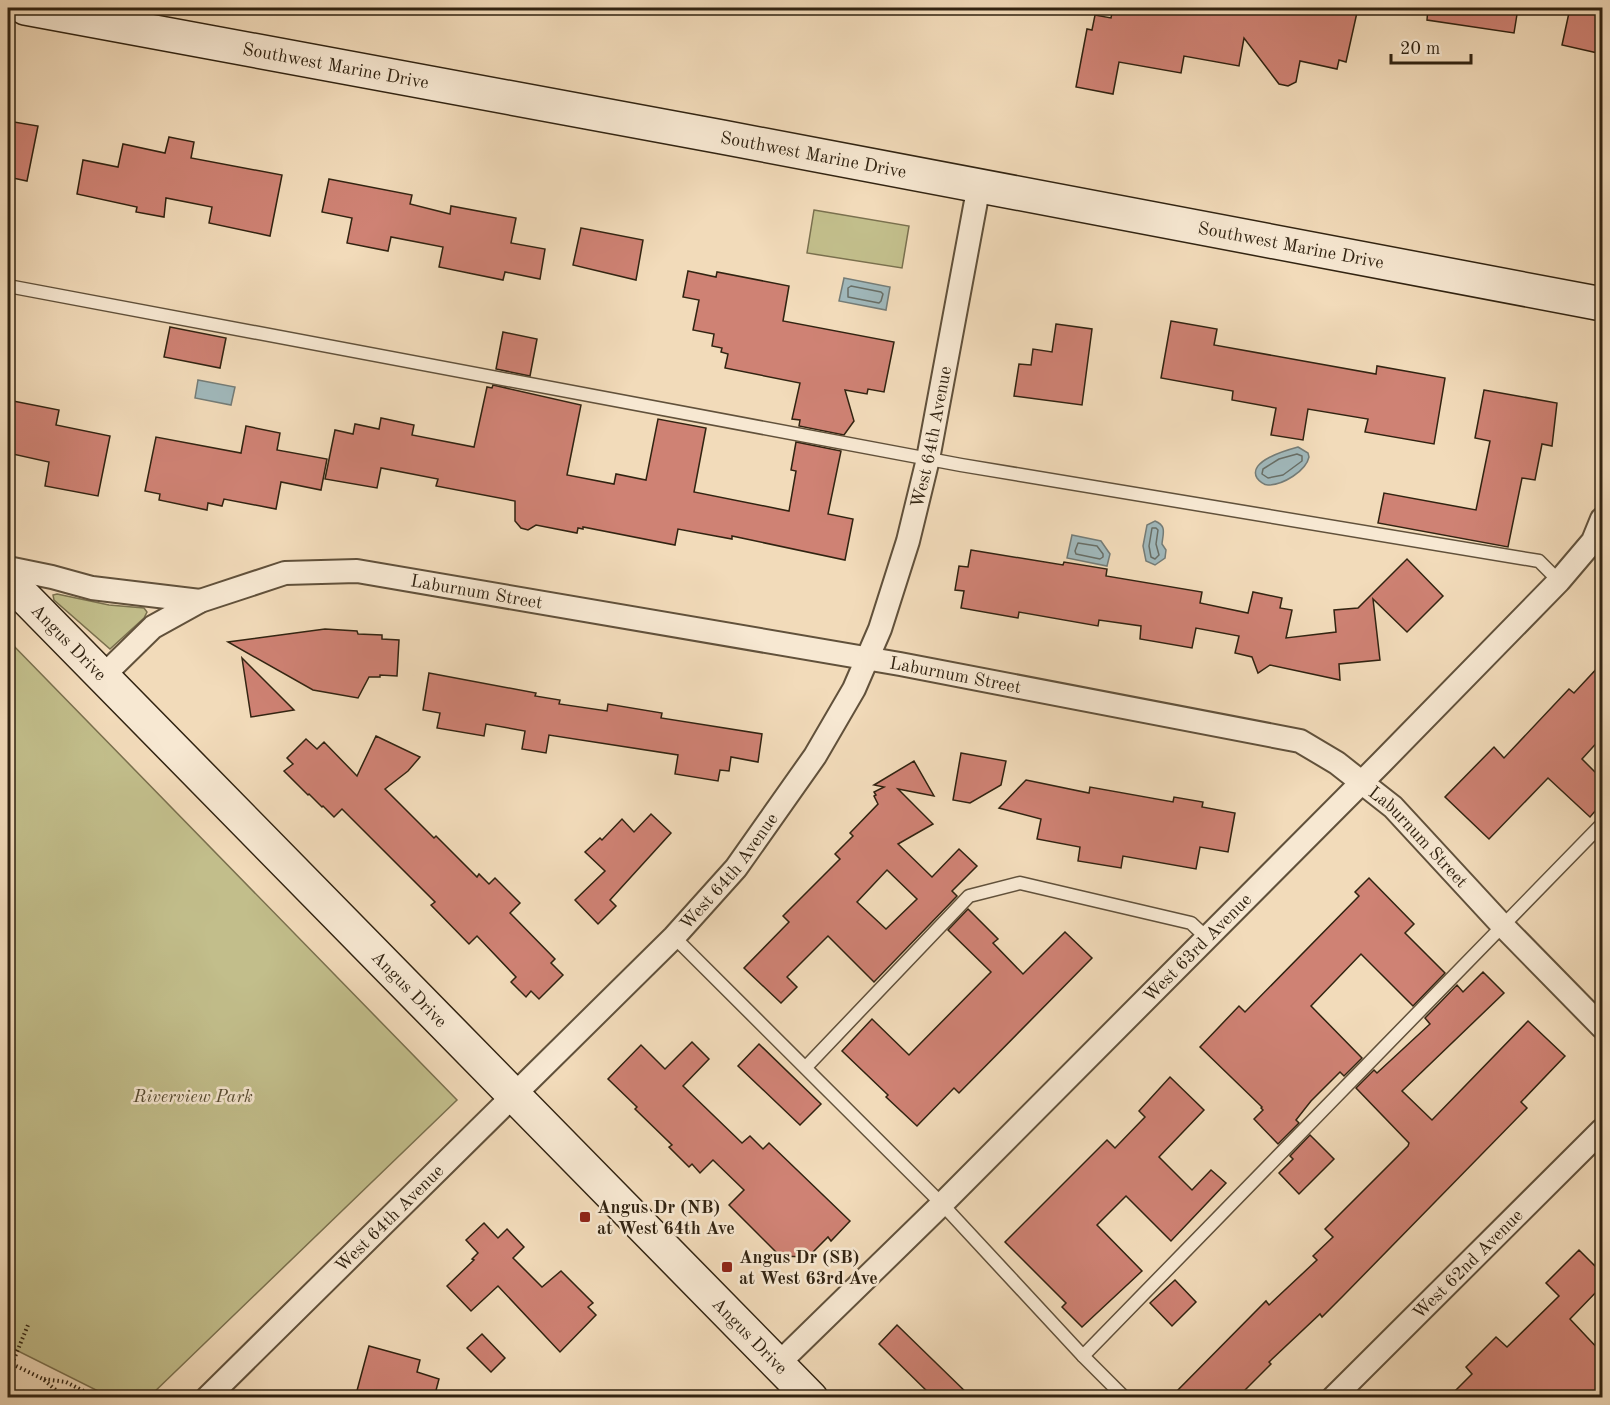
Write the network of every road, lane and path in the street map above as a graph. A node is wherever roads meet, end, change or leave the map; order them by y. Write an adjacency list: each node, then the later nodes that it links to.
1 (25, 8): 2 (main road, Southwest Marine Drive)
2 (979, 185): 4 (main road, Southwest Marine Drive); 5 (street, West 64th Avenue)
3 (8, 286): 5 (lane)
4 (1602, 304)
5 (928, 459): 9 (lane); 11 (street, West 64th Avenue)
6 (1602, 519): 9 (street, West 63rd Avenue)
7 (8, 568): 10 (street, Laburnum Street)
8 (8, 580): 12 (main road, Angus Drive)
9 (1559, 581): 13 (street, West 63rd Avenue)
10 (200, 601): 11 (street, Laburnum Street); 12 (street, Laburnum Street)
11 (867, 658): 13 (street, Laburnum Street); 16 (street, West 64th Avenue)
12 (102, 677): 20 (main road, Angus Drive)
13 (1361, 782): 15 (street, Laburnum Street); 17 (street, West 63rd Avenue)
14 (1602, 824): 15 (lane)
15 (1502, 925): 18 (street, Laburnum Street); 24 (lane)
16 (675, 937): 19 (lane); 20 (street, West 64th Avenue)
17 (1207, 938): 19 (lane); 22 (street, West 63rd Avenue)
18 (1602, 1027)
19 (806, 1067): 22 (lane)
20 (514, 1095): 26 (main road, Angus Drive); 30 (street, West 64th Avenue)
21 (1602, 1130): 33 (street, West 62nd Avenue)
22 (942, 1204): 24 (lane); 26 (street, West 63rd Avenue)
23 (28, 1325): 25 (path)
24 (1083, 1356): 32 (lane)
25 (10, 1363): 27 (path)
26 (778, 1364): 31 (main road, Angus Drive)
27 (43, 1379): 28 (path); 29 (path)
28 (65, 1398)
29 (97, 1398)
30 (207, 1398)
31 (811, 1398)
32 (1125, 1398)
33 (1333, 1398)

